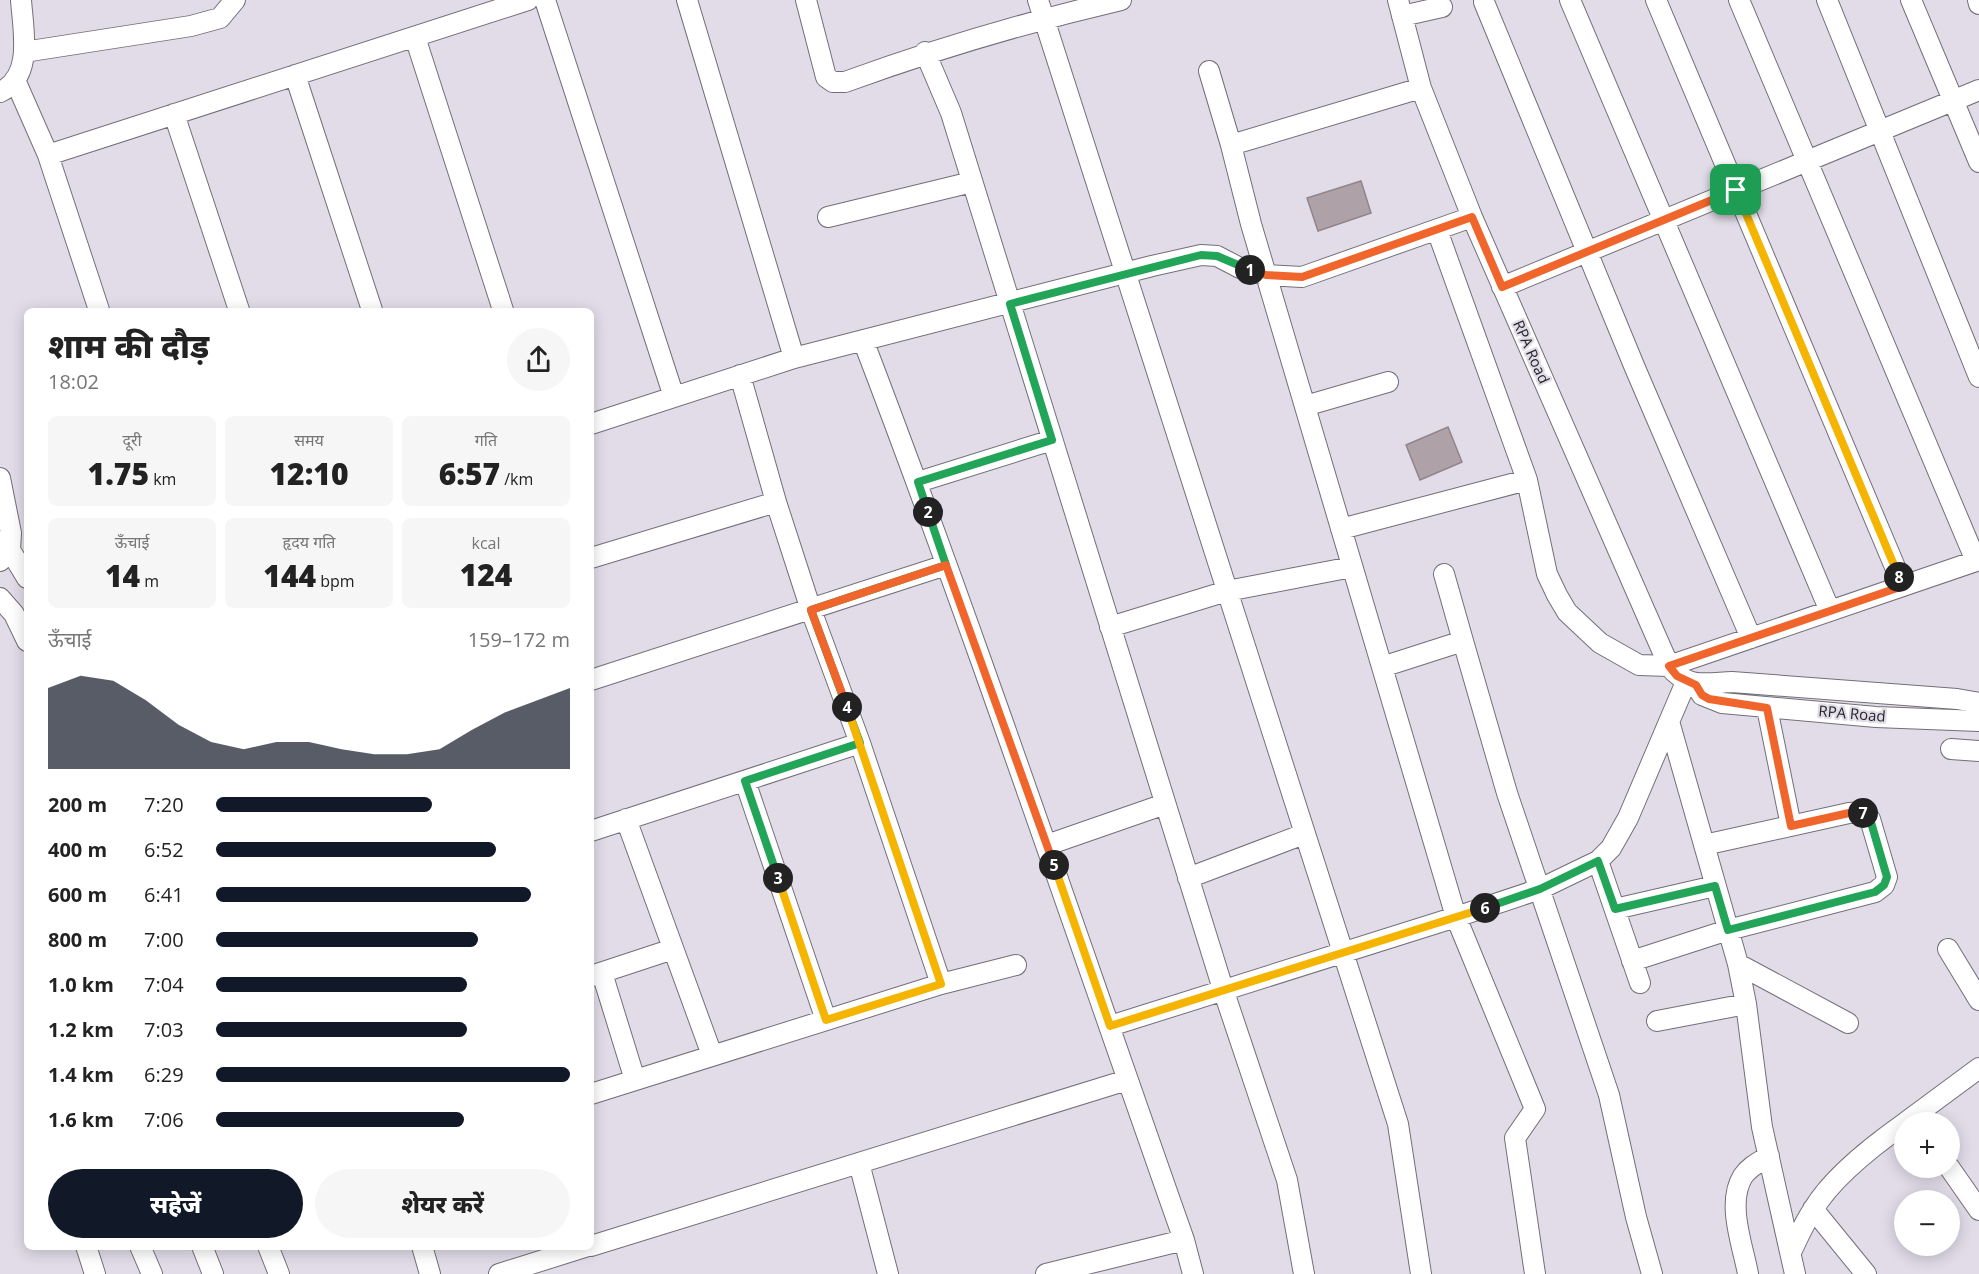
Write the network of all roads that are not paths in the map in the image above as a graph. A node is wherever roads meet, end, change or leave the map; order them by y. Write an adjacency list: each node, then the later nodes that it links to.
1 (21, 0): 18 (street)
2 (235, 0): 18 (street)
3 (528, 0): 17 (street)
4 (545, 0): 52 (street)
5 (687, 0): 48 (street)
6 (806, 0): 19 (street)
7 (1121, 0): 16 (street)
8 (1570, 0): 36 (street)
9 (1656, 0): 33 (street)
10 (1739, 0): 30 (street)
11 (1827, 0): 27 (street)
12 (1911, 0): 25 (street)
13 (1484, 2): 38 (street)
14 (1400, 8): 15 (street); 23 (street, RPA Road)
15 (1442, 8)
16 (1041, 9): 19 (street); 39 (street)
17 (415, 37): 21 (street); 46 (street)
18 (24, 52): 22 (street)
19 (925, 52): 32 (street)
20 (1209, 71): 28 (street)
21 (295, 75): 26 (street); 45 (street)
22 (7, 86): 29 (street)
23 (1421, 88): 28 (street); 35 (street, RPA Road)
24 (1979, 90): 25 (street)
25 (1953, 100): 27 (street); 31 (street)
26 (174, 114): 29 (street); 44 (street)
27 (1880, 131): 30 (street); 50 (street)
28 (1231, 146): 40 (street)
29 (48, 155): 43 (street)
30 (1808, 161): 33 (street); 63 (street)
31 (1979, 162)
32 (972, 182): 34 (street); 42 (street)
33 (1736, 190): 36 (street); 68 (street)
34 (828, 217)
35 (1472, 217): 37 (street); 41 (street, RPA Road)
36 (1664, 220): 38 (street); 72 (street)
37 (1437, 230): 40 (street); 57 (street)
38 (1587, 252): 41 (street); 75 (street)
39 (1125, 275): 40 (street); 42 (street); 69 (street)
40 (1266, 275): 53 (street)
41 (1502, 287): 77 (street, RPA Road)
42 (1010, 304): 47 (street); 55 (street)
43 (98, 308)
44 (238, 308)
45 (371, 308)
46 (502, 308)
47 (863, 340): 48 (street); 58 (street)
48 (794, 358): 49 (street)
49 (740, 375): 52 (street); 59 (street)
50 (1979, 377)
51 (1388, 382): 53 (street)
52 (674, 397): 54 (street)
53 (1305, 406): 60 (street)
54 (594, 423)
55 (1052, 440): 58 (street); 74 (street)
56 (0, 478): 61 (street)
57 (1527, 480): 60 (street); 77 (street)
58 (918, 482): 64 (street)
59 (776, 502): 62 (street); 71 (street)
60 (1341, 529): 65 (street)
61 (4, 550): 66 (street)
62 (594, 557)
63 (1978, 560): 68 (street)
64 (946, 565): 71 (street); 94 (street)
65 (1353, 567): 69 (street); 78 (street)
66 (24, 574)
67 (1444, 574): 76 (street)
68 (1903, 586): 72 (street)
69 (1227, 591): 74 (street); 93 (street)
70 (0, 598): 73 (street)
71 (811, 610): 79 (street); 85 (street)
72 (1830, 611): 75 (street)
73 (21, 612)
74 (1110, 627): 89 (street)
75 (1751, 638): 77 (street)
76 (1463, 641): 78 (street); 99 (street)
77 (1669, 666): 80 (street, RPA Road)
78 (1382, 667): 101 (street)
79 (594, 679)
80 (1691, 683): 81 (street, RPA Road); 82 (street, RPA Road); 84 (street)
81 (1979, 703)
82 (1767, 708): 83 (street, RPA Road); 91 (street)
83 (1979, 721)
84 (1670, 725): 95 (street); 96 (street)
85 (860, 743): 88 (street); 111 (street)
86 (1951, 749): 87 (street)
87 (1979, 752)
88 (745, 781): 90 (street); 115 (street)
89 (1165, 804): 94 (street); 97 (street)
90 (626, 819): 92 (street); 103 (street)
91 (1791, 826): 95 (street); 102 (street)
92 (594, 830)
93 (1304, 834): 97 (street); 105 (street)
94 (1047, 845): 118 (street)
95 (1704, 845): 98 (street)
96 (1598, 861): 99 (street); 100 (street)
97 (1188, 878): 112 (street)
98 (1715, 886): 100 (street); 102 (street)
99 (1540, 889): 101 (street); 153 (street)
100 (1615, 909): 106 (street)
101 (1456, 917): 105 (street); 152 (street)
102 (1728, 930): 106 (street); 107 (street)
103 (674, 949): 109 (street); 119 (street)
104 (1948, 949): 113 (street)
105 (1342, 952): 112 (street); 151 (street)
106 (1632, 961): 110 (street)
107 (1738, 964): 114 (street); 117 (street)
108 (1016, 965): 111 (street)
109 (596, 974): 121 (street)
110 (1640, 983)
111 (941, 984): 115 (street)
112 (1223, 989): 118 (street); 150 (street)
113 (1979, 1000)
114 (1746, 1004): 116 (street); 126 (street)
115 (826, 1020): 119 (street)
116 (1657, 1021)
117 (1848, 1023)
118 (1110, 1026): 122 (street)
119 (712, 1055): 121 (street)
120 (1979, 1068): 124 (street)
121 (635, 1080): 123 (street)
122 (1127, 1080): 127 (street); 131 (street)
123 (594, 1093)
124 (1923, 1112)
125 (1894, 1132): 129 (street)
126 (1769, 1156): 139 (street); 154 (street)
127 (859, 1163): 132 (street); 148 (street)
128 (1957, 1178): 130 (street)
129 (1813, 1209): 139 (street); 156 (street)
130 (1979, 1210)
131 (1184, 1240): 141 (street); 149 (street)
132 (594, 1245)
133 (87, 1250): 142 (street)
134 (142, 1250): 143 (street)
135 (204, 1250): 144 (street)
136 (269, 1250): 145 (street)
137 (423, 1250): 146 (street)
138 (579, 1250): 140 (street)
139 (1791, 1252): 155 (street)
140 (526, 1270): 147 (street)
141 (1058, 1273)
142 (95, 1274)
143 (152, 1274)
144 (213, 1274)
145 (279, 1274)
146 (430, 1274)
147 (499, 1274)
148 (888, 1274)
149 (1193, 1274)
150 (1304, 1274)
151 (1421, 1274)
152 (1535, 1274)
153 (1652, 1274)
154 (1748, 1274)
155 (1795, 1274)
156 (1866, 1274)

